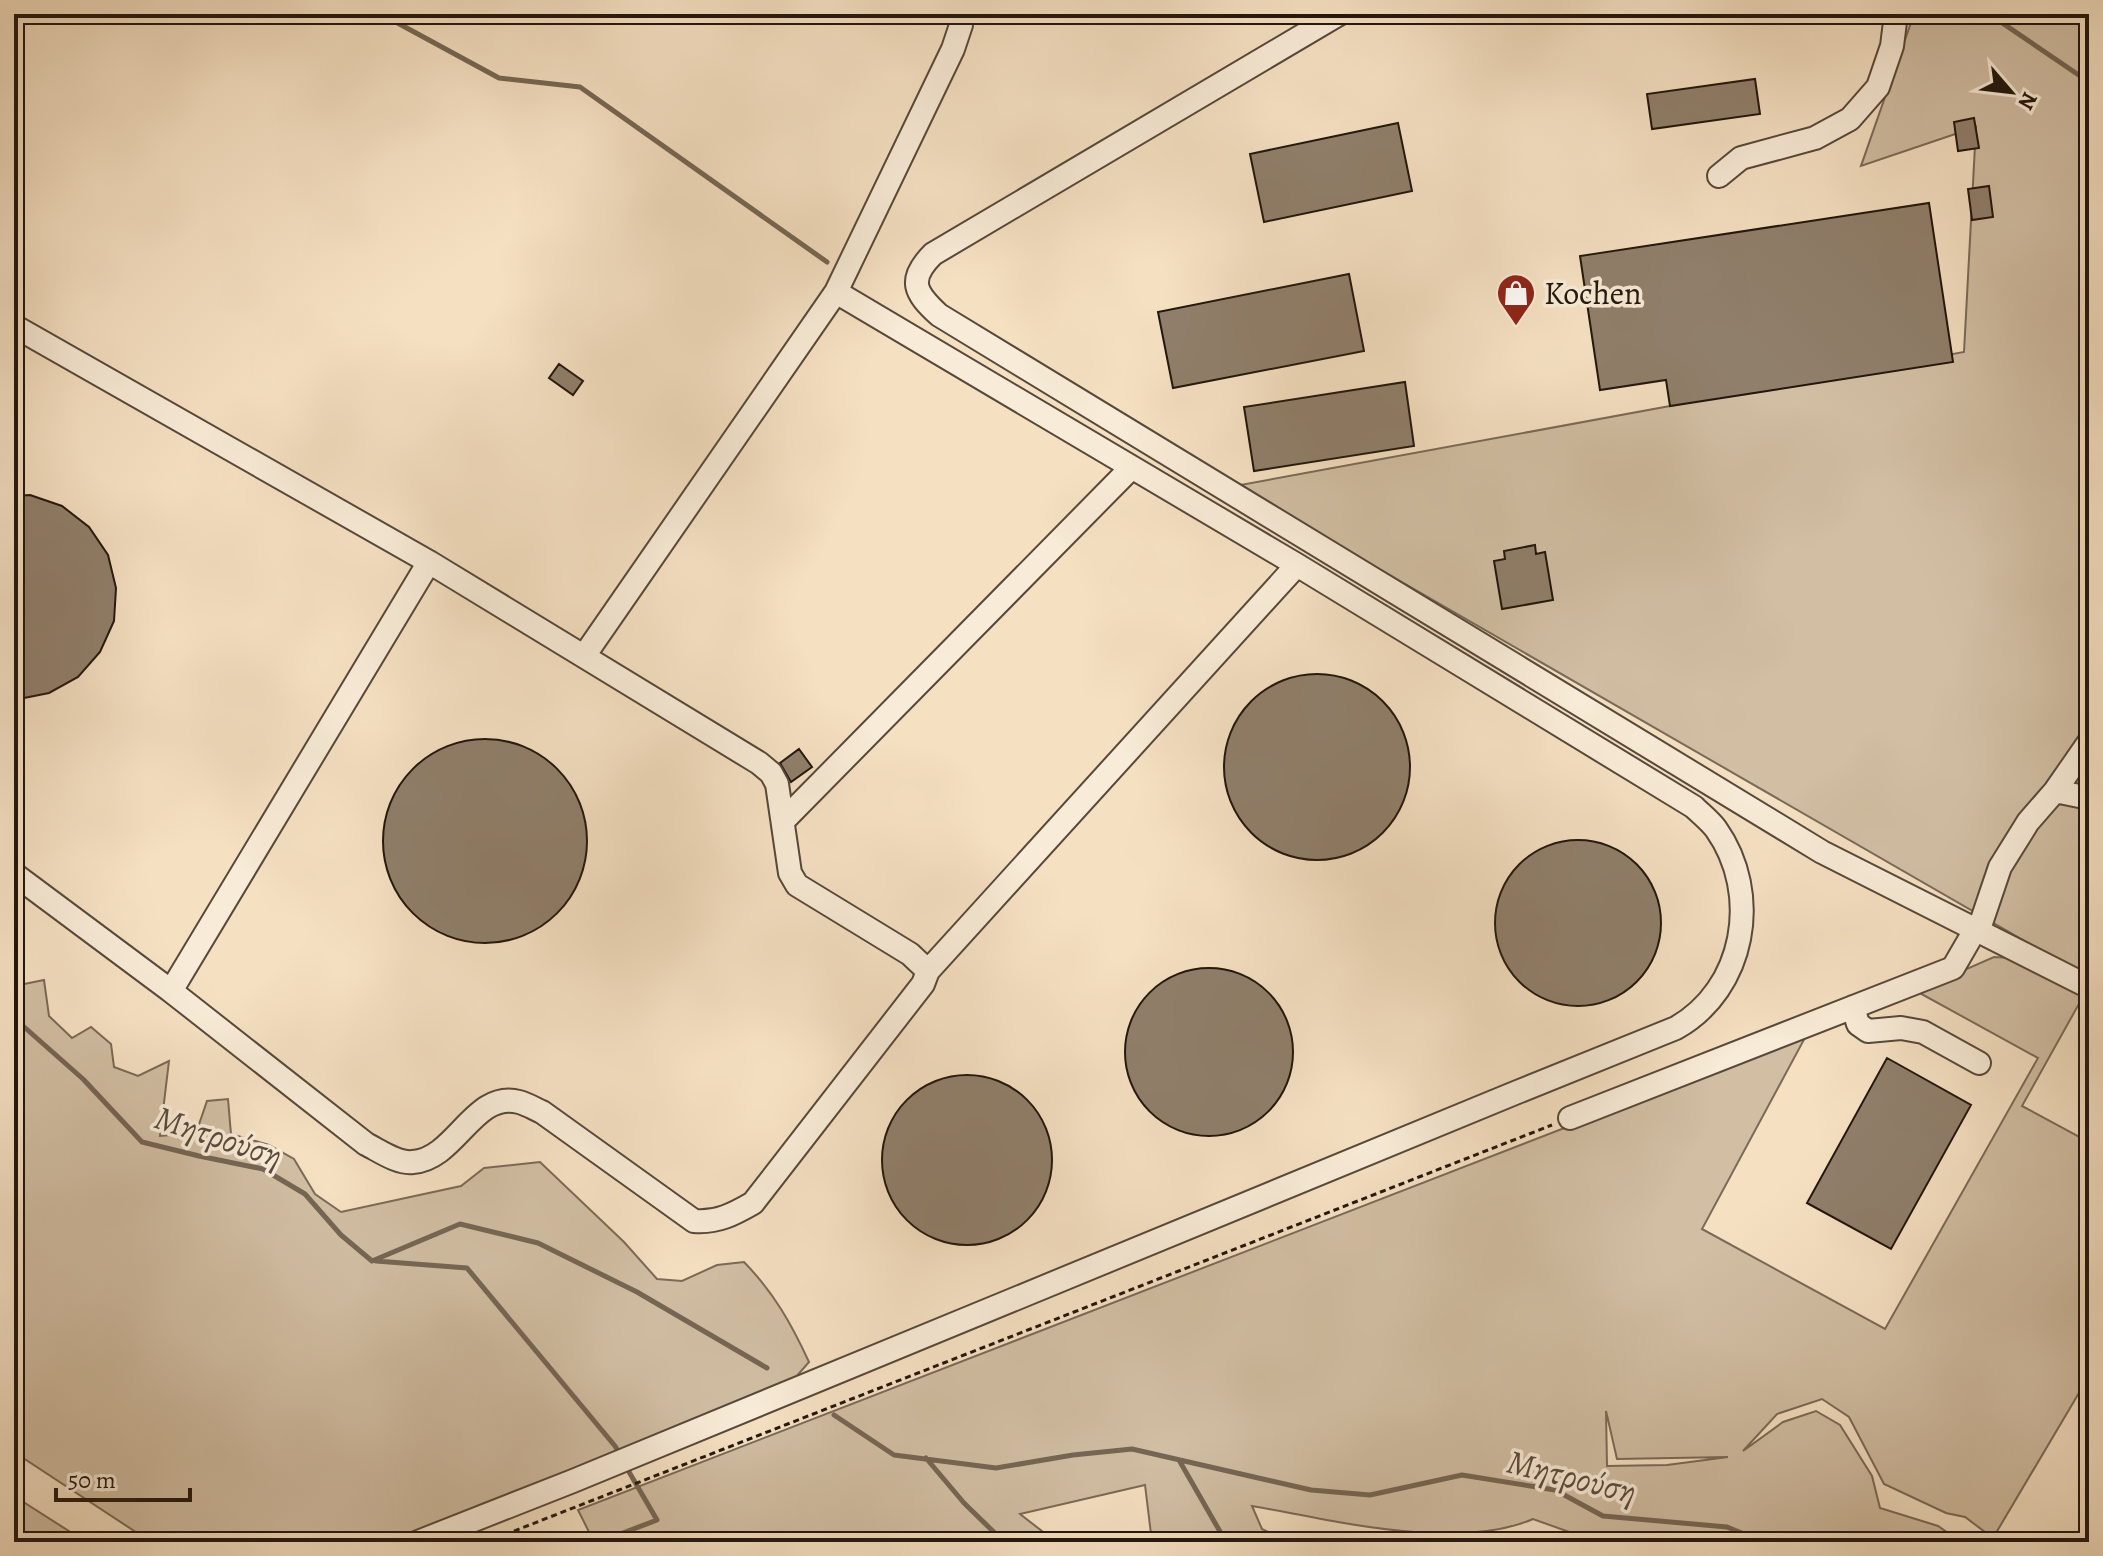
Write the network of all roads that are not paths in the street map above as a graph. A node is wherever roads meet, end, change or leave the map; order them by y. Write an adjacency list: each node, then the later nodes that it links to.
1 (960, 14): 5 (street)
2 (1339, 14): 16 (street)
3 (1896, 14): 4 (street)
4 (1719, 176)
5 (836, 292): 7 (street); 10 (street)
6 (14, 326): 8 (street)
7 (1131, 468): 9 (street); 14 (street)
8 (429, 562): 10 (street); 19 (street)
9 (1297, 565): 17 (street); 23 (street)
10 (584, 656): 14 (street)
11 (2089, 742): 12 (street)
12 (2055, 791): 13 (street); 16 (street)
13 (2089, 798)
14 (784, 820): 17 (street)
15 (14, 874): 19 (street)
16 (1977, 931): 18 (street); 20 (street)
17 (928, 971): 19 (street)
18 (2089, 987)
19 (171, 991)
20 (1853, 1007): 21 (street); 22 (street)
21 (1979, 1063)
22 (1570, 1118)
23 (418, 1542)

